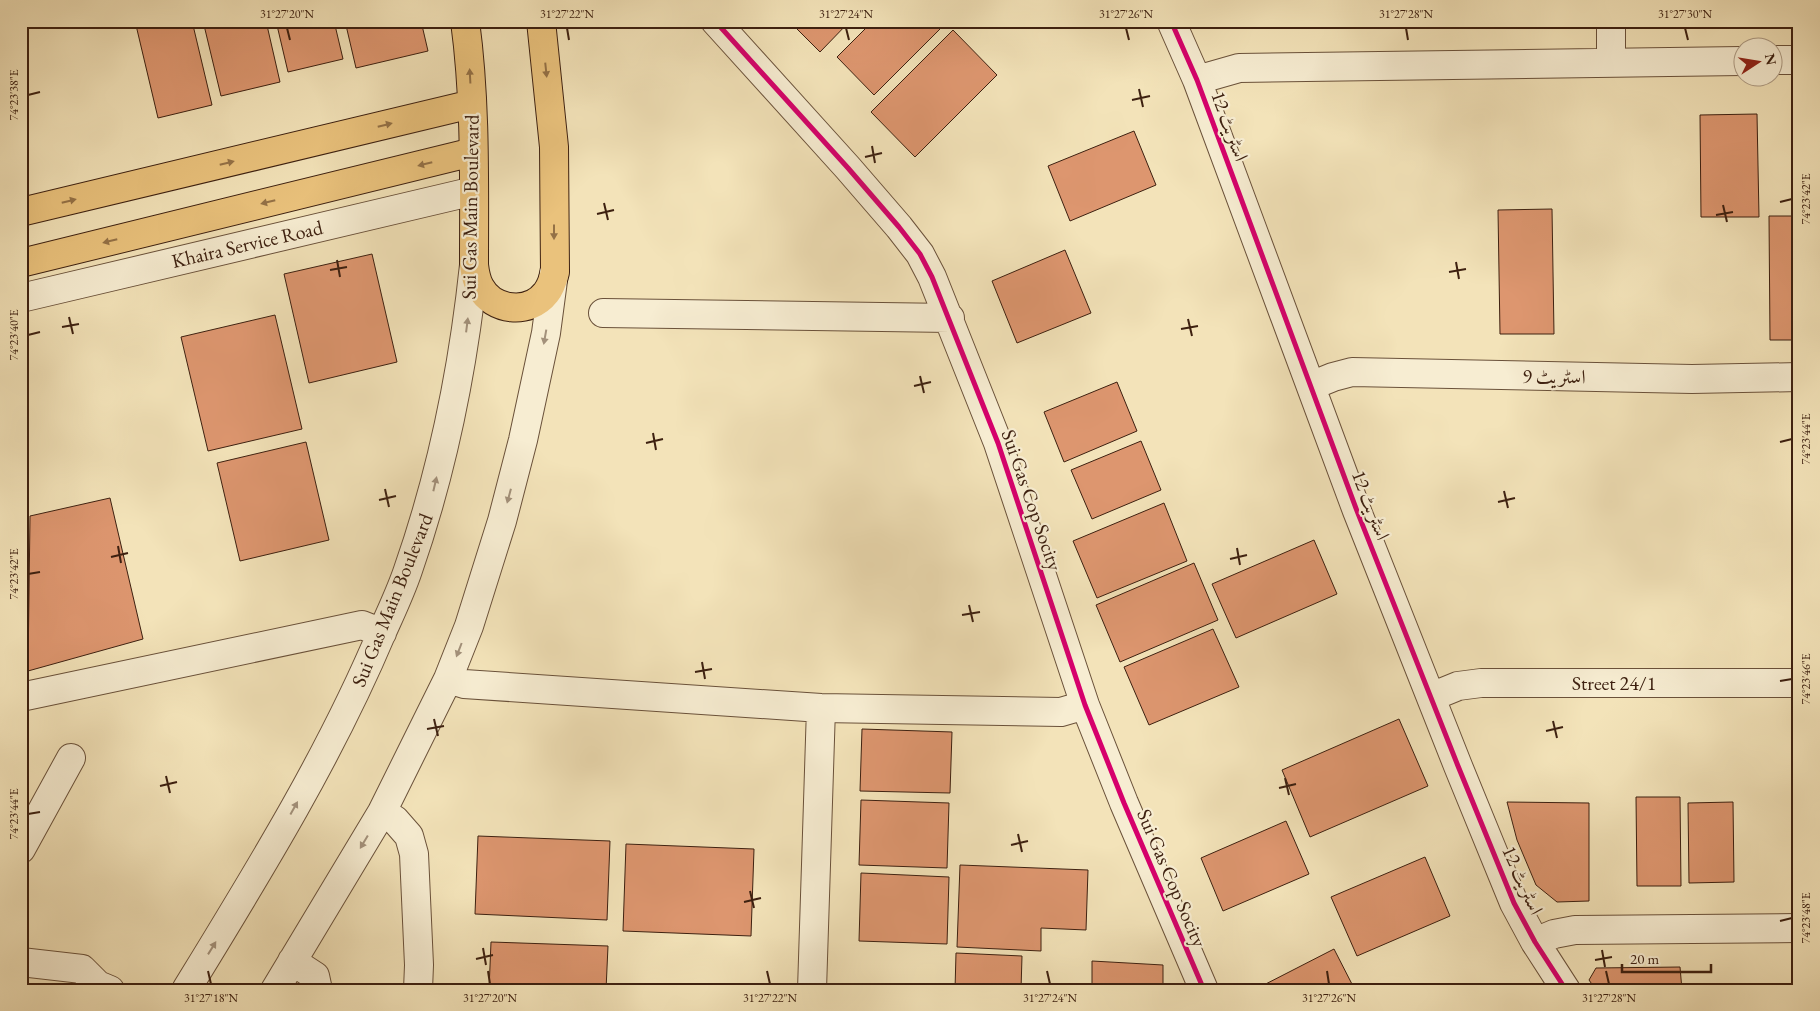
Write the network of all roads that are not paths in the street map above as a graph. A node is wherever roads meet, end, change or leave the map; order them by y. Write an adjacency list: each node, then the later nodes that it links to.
1 (464, 21): 11 (main road, Sui Gas Main Boulevard, one-way to 1)
2 (541, 21): 17 (main road, one-way to 17)
3 (715, 21): 20 (street, Sui Gas Cop Socity)
4 (1171, 21): 10 (street, اسٹریٹ 12)
5 (1611, 21): 9 (street)
6 (1782, 60): 7 (street)
7 (1799, 60)
8 (1732, 61): 9 (street)
9 (1611, 63): 10 (street)
10 (1197, 80): 22 (street, اسٹریٹ 12)
11 (472, 104): 12 (main road, Sui Gas Main Boulevard); 14 (main road, one-way to 11)
12 (473, 152): 13 (main road, Sui Gas Main Boulevard); 15 (main road, one-way to 15)
13 (474, 191): 16 (main road, Sui Gas Main Boulevard); 18 (street, Khaira Service Road)
14 (21, 212)
15 (21, 263)
16 (474, 265): 17 (main road); 23 (street, Sui Gas Main Boulevard, one-way to 16)
17 (555, 272): 24 (street, one-way to 24)
18 (21, 298)
19 (603, 313): 20 (street)
20 (950, 318): 28 (street, Sui Gas Cop Socity)
21 (1799, 377): 22 (street, اسٹریٹ 9)
22 (1311, 386): 27 (street, اسٹریٹ 12)
23 (382, 633): 26 (street); 38 (street, Sui Gas Main Boulevard, one-way to 23)
24 (448, 679): 29 (street); 31 (street)
25 (1799, 683): 27 (street, Street 24/1)
26 (21, 697)
27 (1431, 697): 34 (street, اسٹریٹ 12)
28 (1085, 705): 29 (street); 43 (street, Sui Gas Cop Socity)
29 (821, 708): 42 (street)
30 (71, 758): 32 (street)
31 (382, 812): 35 (street, one-way to 35); 41 (street)
32 (21, 849)
33 (1799, 928): 34 (street)
34 (1535, 942): 44 (street, اسٹریٹ 12)
35 (292, 961): 39 (street); 40 (street)
36 (21, 962): 37 (street)
37 (110, 990)
38 (186, 990)
39 (275, 990)
40 (318, 990)
41 (418, 990)
42 (812, 990)
43 (1204, 990)
44 (1566, 990)

